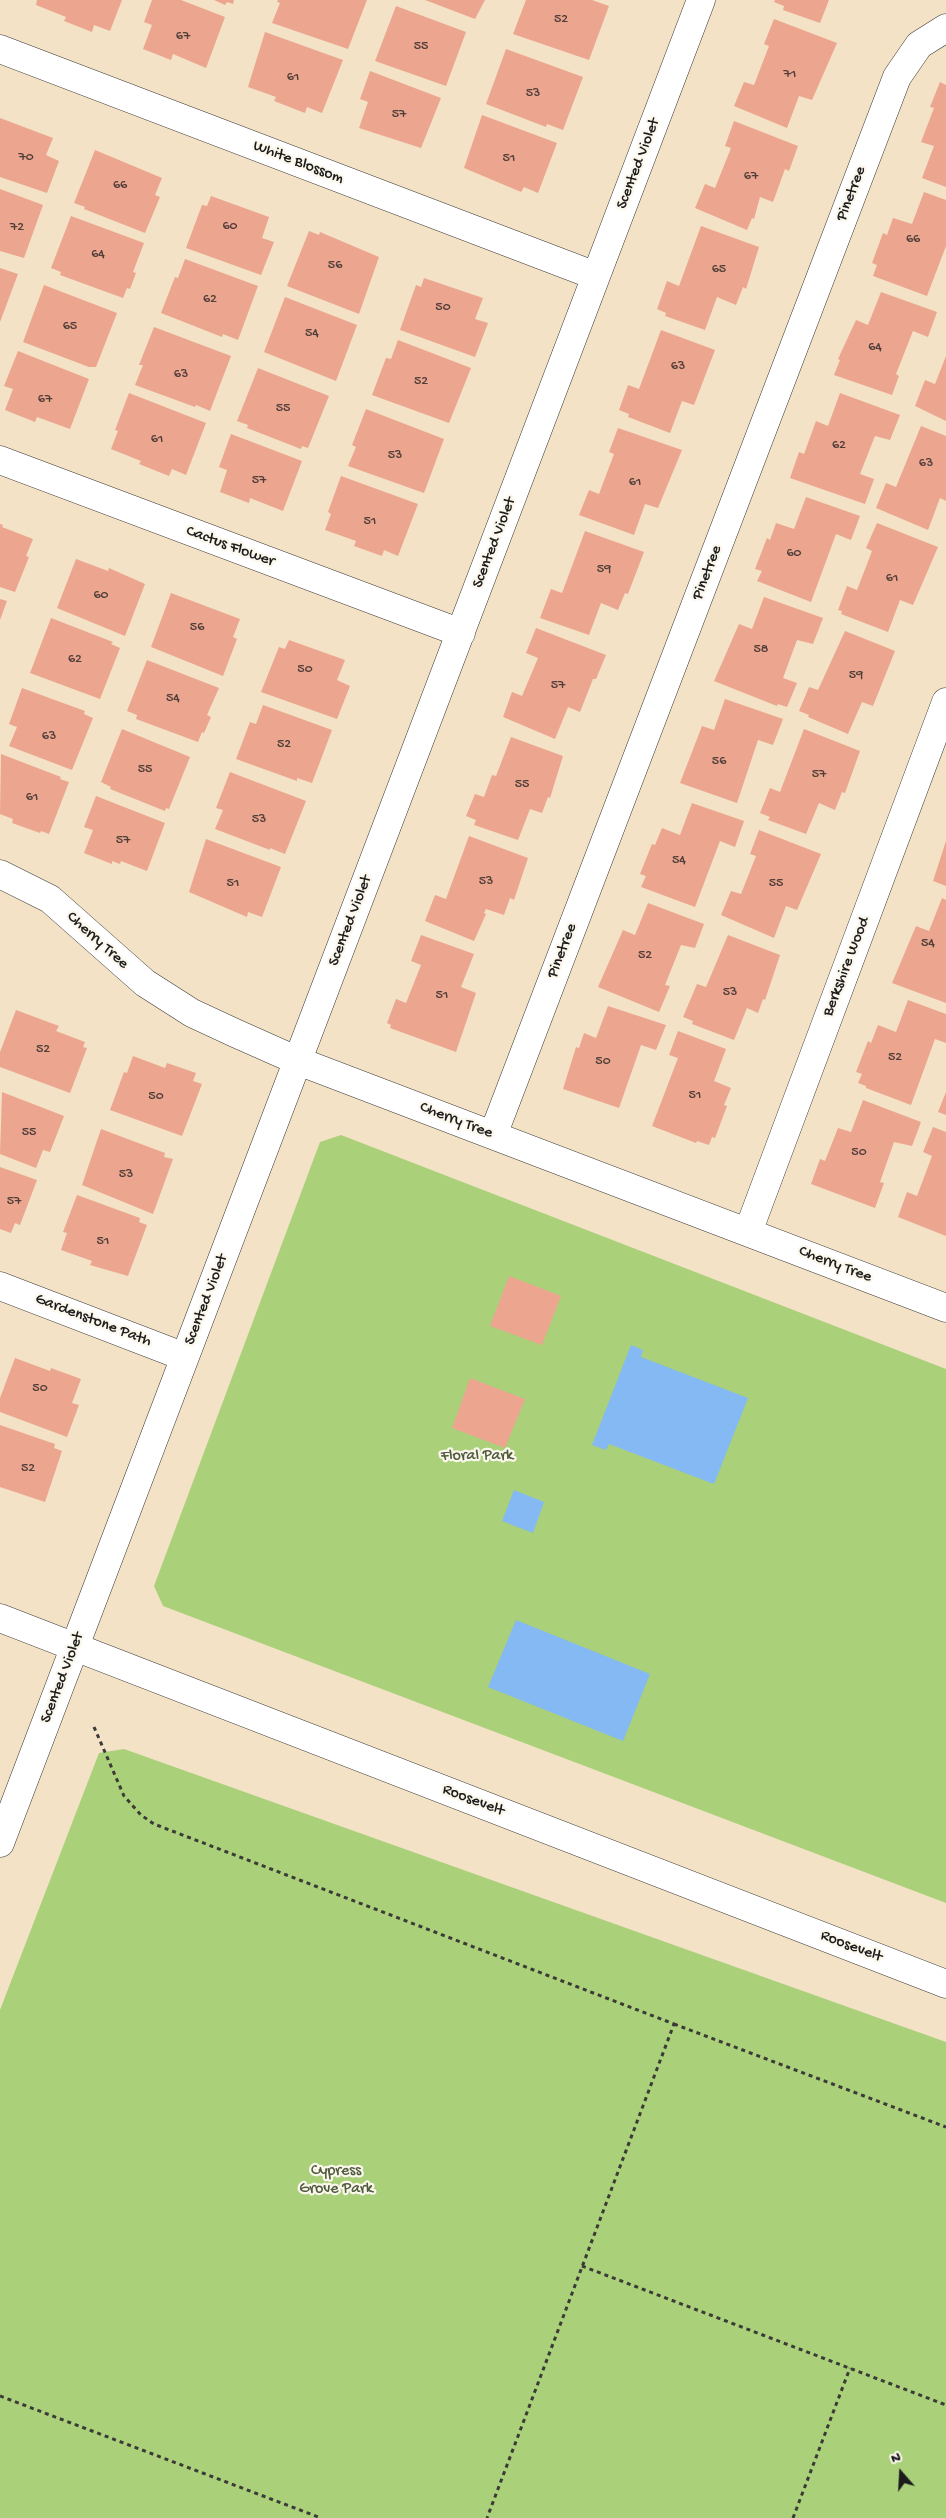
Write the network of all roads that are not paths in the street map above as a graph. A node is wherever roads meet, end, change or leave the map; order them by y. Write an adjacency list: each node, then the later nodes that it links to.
1 (701, 0): 4 (street, Scented Violet)
2 (946, 28): 10 (street, Pinetree)
3 (0, 49): 4 (street, White Blossom)
4 (596, 276): 6 (street, Scented Violet)
5 (0, 460): 6 (street, Cactus Flower)
6 (460, 633): 9 (street, Scented Violet)
7 (946, 702): 11 (street, Berkshire Wood)
8 (0, 874): 9 (street, Cherry Tree)
9 (298, 1061): 10 (street, Cherry Tree); 14 (street, Scented Violet)
10 (493, 1135): 11 (street, Cherry Tree)
11 (748, 1232): 13 (street, Cherry Tree)
12 (0, 1286): 14 (street, Gardenstone Path)
13 (946, 1308)
14 (186, 1357): 16 (street, Scented Violet)
15 (0, 1618): 16 (street, Roosevelt)
16 (75, 1646): 17 (street, Scented Violet); 18 (street, Roosevelt)
17 (0, 1842)
18 (946, 1984)

